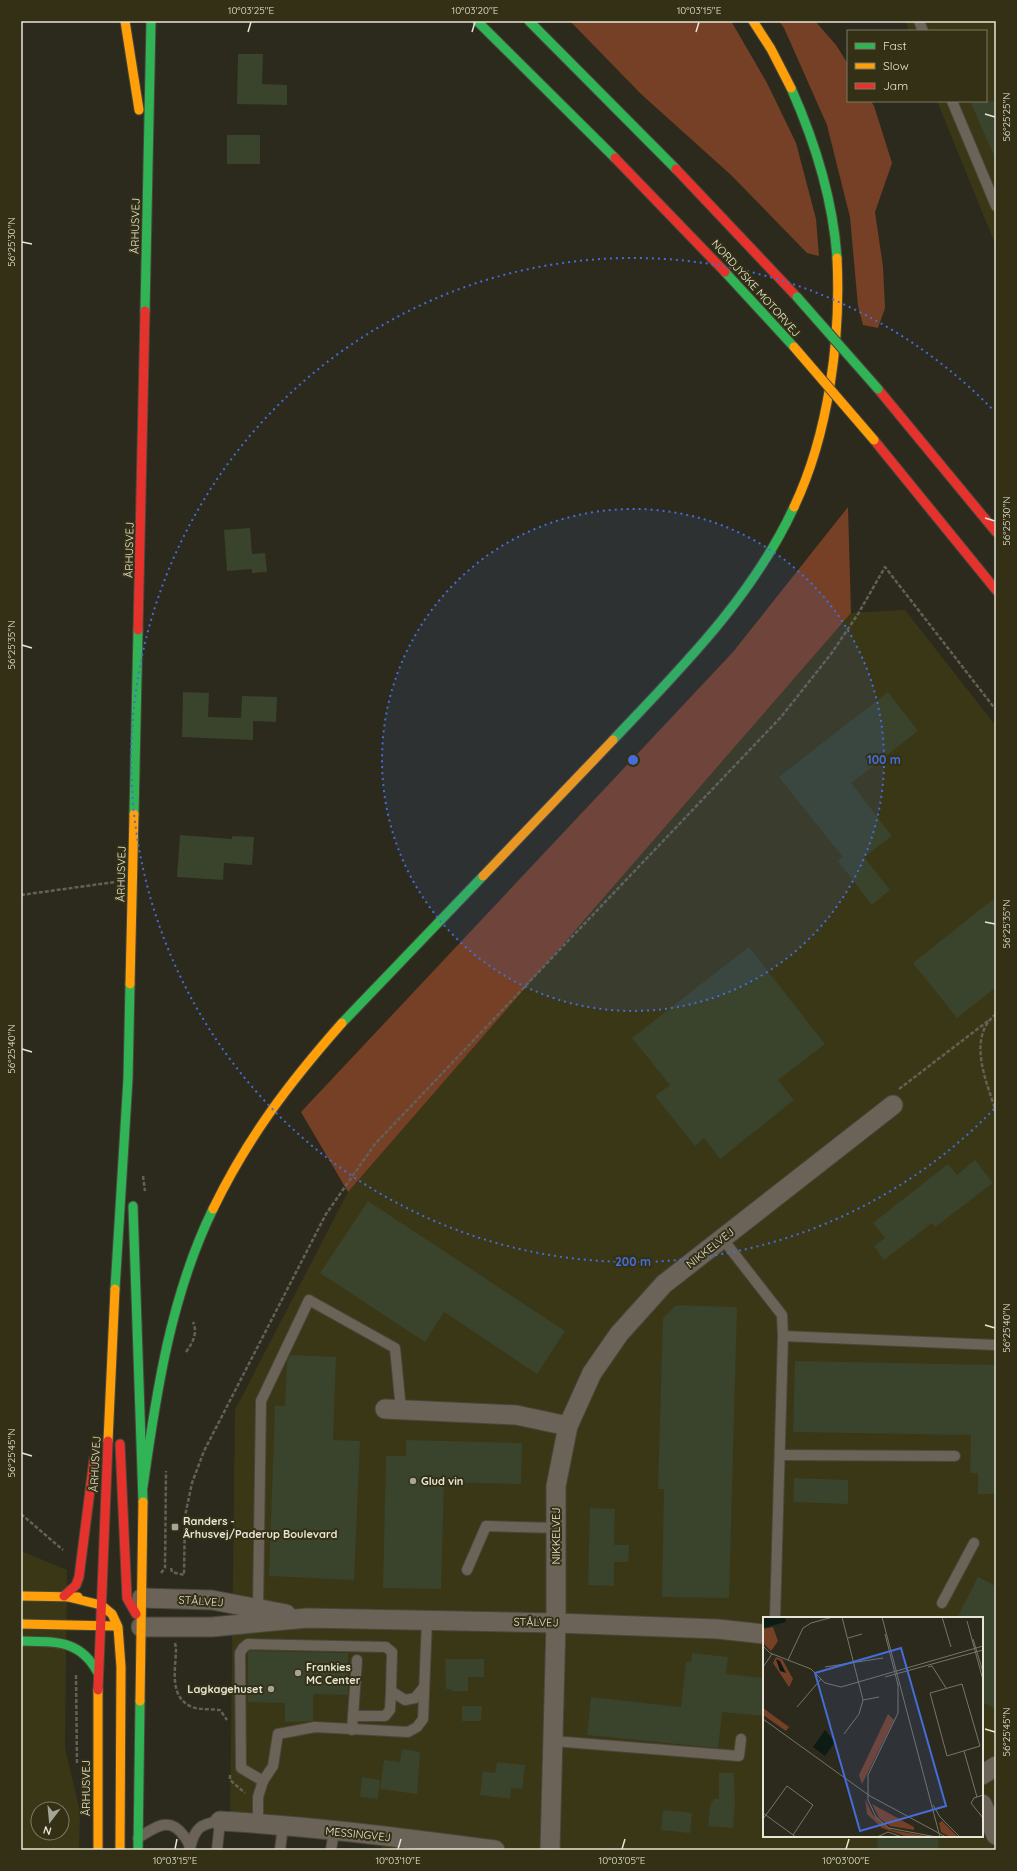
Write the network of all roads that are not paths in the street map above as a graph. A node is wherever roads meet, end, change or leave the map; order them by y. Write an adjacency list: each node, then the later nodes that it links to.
1 (125, 21): 7 (main road)
2 (151, 21): 7 (main road, ÅRHUSVEJ)
3 (477, 21): 10 (main road, NORDJYSKE MOTORVEJ, bridge)
4 (529, 21): 9 (main road, bridge)
5 (753, 21): 27 (main road)
6 (952, 102): 8 (lane)
7 (148, 171): 11 (main road, ÅRHUSVEJ)
8 (996, 206)
9 (996, 532)
10 (996, 590)
11 (128, 1079): 13 (main road, ÅRHUSVEJ); 16 (main road, ÅRHUSVEJ)
12 (893, 1105): 15 (street, NIKKELVEJ)
13 (132, 1175)
14 (133, 1199): 27 (main road)
15 (722, 1238): 17 (lane); 22 (street, NIKKELVEJ)
16 (113, 1324): 20 (main road); 21 (main road); 34 (main road, ÅRHUSVEJ)
17 (783, 1336): 18 (lane); 25 (lane)
18 (996, 1345)
19 (393, 1410): 22 (street); 36 (lane)
20 (118, 1417)
21 (100, 1420)
22 (568, 1426): 28 (street, NIKKELVEJ)
23 (119, 1433): 33 (main road)
24 (95, 1451): 32 (main road)
25 (780, 1455): 26 (lane); 37 (lane)
26 (955, 1456)
27 (143, 1487): 33 (main road)
28 (556, 1528): 30 (lane); 40 (street, NIKKELVEJ)
29 (974, 1543): 35 (lane)
30 (467, 1570)
31 (21, 1596): 32 (main road)
32 (64, 1596): 34 (main road)
33 (126, 1598): 34 (main road); 36 (street, STÅLVEJ); 43 (main road); 43 (main road)
34 (101, 1601): 42 (main road, ÅRHUSVEJ); 43 (main road)
35 (942, 1603)
36 (258, 1609): 38 (street, STÅLVEJ)
37 (775, 1617)
38 (307, 1618): 39 (street, STÅLVEJ); 43 (street, STÅLVEJ)
39 (427, 1620): 40 (street, STÅLVEJ); 48 (lane)
40 (556, 1623): 44 (street, STÅLVEJ); 53 (street)
41 (21, 1624): 42 (main road)
42 (100, 1626): 43 (main road); 47 (main road, ÅRHUSVEJ)
43 (136, 1626): 63 (main road); 66 (main road)
44 (763, 1634)
45 (21, 1641): 47 (main road)
46 (357, 1660): 50 (lane)
47 (98, 1672): 65 (main road, ÅRHUSVEJ)
48 (424, 1687): 49 (lane); 51 (lane)
49 (391, 1691): 50 (lane); 56 (lane)
50 (352, 1716): 51 (lane)
51 (352, 1730): 56 (lane)
52 (741, 1739): 53 (lane)
53 (553, 1741): 72 (street)
54 (996, 1766): 55 (street)
55 (983, 1774)
56 (263, 1781): 59 (lane)
57 (983, 1806): 62 (street)
58 (220, 1821): 59 (street, MESSINGVEJ); 64 (lane); 68 (lane)
59 (258, 1823): 60 (street, MESSINGVEJ)
60 (283, 1826): 61 (street, MESSINGVEJ); 69 (lane)
61 (334, 1831): 70 (lane); 71 (street, MESSINGVEJ)
62 (996, 1835)
63 (138, 1838): 64 (lane); 67 (main road)
64 (190, 1849)
65 (98, 1850)
66 (120, 1850)
67 (138, 1850)
68 (217, 1850)
69 (280, 1850)
70 (331, 1850)
71 (495, 1850)
72 (550, 1850)

